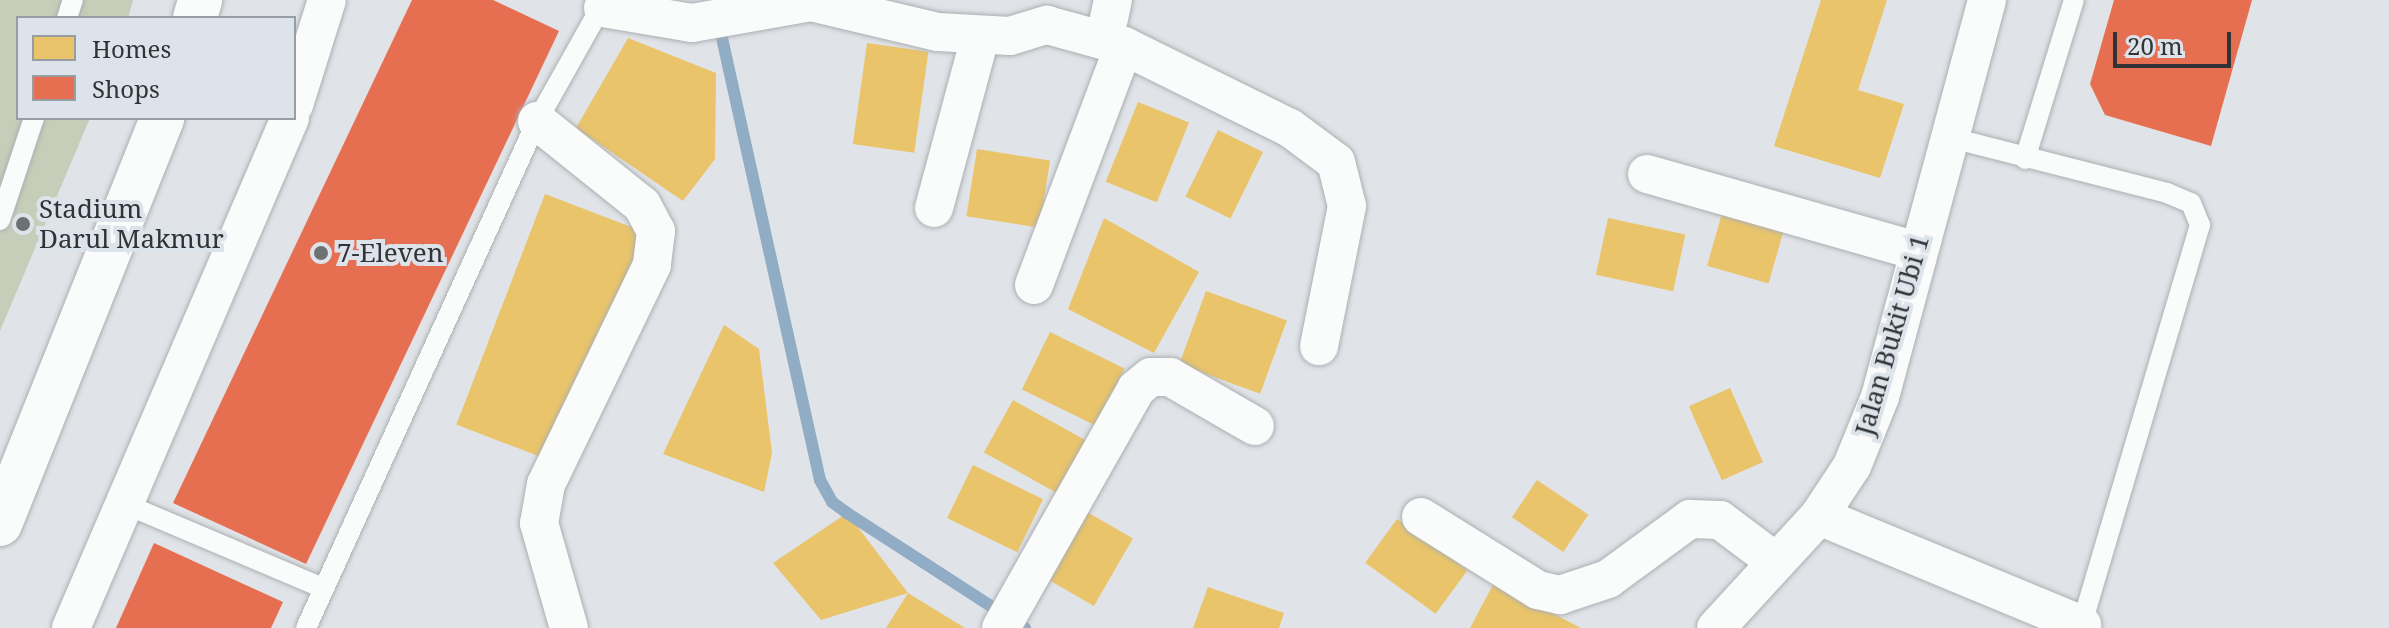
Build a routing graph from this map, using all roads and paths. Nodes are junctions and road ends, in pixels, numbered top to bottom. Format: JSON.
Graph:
{"nodes":[{"id":1,"x":327,"y":0,"type":"edge"},
{"id":2,"x":1113,"y":0,"type":"edge"},
{"id":3,"x":1987,"y":0,"type":"edge"},
{"id":4,"x":2074,"y":0,"type":"edge"},
{"id":5,"x":811,"y":1,"type":"edge"},
{"id":6,"x":596,"y":3,"type":"edge"},
{"id":7,"x":980,"y":37,"type":"junction"},
{"id":8,"x":1114,"y":42,"type":"junction"},
{"id":9,"x":296,"y":81,"type":"edge"},
{"id":10,"x":33,"y":120,"type":"edge"},
{"id":11,"x":161,"y":120,"type":"edge"},
{"id":12,"x":281,"y":120,"type":"edge"},
{"id":13,"x":537,"y":121,"type":"junction"},
{"id":14,"x":1948,"y":137,"type":"junction"},
{"id":15,"x":2025,"y":159,"type":"junction"},
{"id":16,"x":1647,"y":174,"type":"dead end"},
{"id":17,"x":934,"y":208,"type":"dead end"},
{"id":18,"x":0,"y":220,"type":"edge"},
{"id":19,"x":1917,"y":251,"type":"junction"},
{"id":20,"x":1034,"y":285,"type":"dead end"},
{"id":21,"x":1319,"y":346,"type":"dead end"},
{"id":22,"x":1255,"y":426,"type":"dead end"},
{"id":23,"x":12,"y":468,"type":"edge"},
{"id":24,"x":125,"y":504,"type":"junction"},
{"id":25,"x":1819,"y":516,"type":"junction"},
{"id":26,"x":1421,"y":517,"type":"dead end"},
{"id":27,"x":0,"y":524,"type":"edge"},
{"id":28,"x":1776,"y":562,"type":"junction"},
{"id":29,"x":323,"y":588,"type":"junction"},
{"id":30,"x":1007,"y":613,"type":"edge"},
{"id":31,"x":2082,"y":626,"type":"edge"},
{"id":32,"x":71,"y":628,"type":"edge"},
{"id":33,"x":306,"y":628,"type":"edge"},
{"id":34,"x":569,"y":628,"type":"edge"},
{"id":35,"x":1716,"y":628,"type":"edge"}],
"edges":[{"from":1,"to":9,"type":"street"},
{"from":2,"to":8,"type":"street"},
{"from":3,"to":14,"type":"street","name":"Jalan Bukit Ubi 1"},
{"from":4,"to":15,"type":"lane"},
{"from":5,"to":6,"type":"street"},
{"from":5,"to":7,"type":"street"},
{"from":6,"to":13,"type":"lane"},
{"from":7,"to":8,"type":"street"},
{"from":7,"to":17,"type":"street"},
{"from":8,"to":20,"type":"street"},
{"from":8,"to":21,"type":"street"},
{"from":10,"to":18,"type":"lane"},
{"from":11,"to":23,"type":"street"},
{"from":12,"to":24,"type":"street"},
{"from":13,"to":29,"type":"lane"},
{"from":13,"to":34,"type":"street"},
{"from":14,"to":15,"type":"lane"},
{"from":14,"to":19,"type":"street","name":"Jalan Bukit Ubi 1"},
{"from":15,"to":31,"type":"lane"},
{"from":16,"to":19,"type":"street"},
{"from":19,"to":25,"type":"street","name":"Jalan Bukit Ubi 1"},
{"from":22,"to":30,"type":"street"},
{"from":23,"to":27,"type":"street"},
{"from":24,"to":29,"type":"lane"},
{"from":24,"to":32,"type":"street"},
{"from":25,"to":28,"type":"street","name":"Jalan Bukit Ubi 1"},
{"from":25,"to":31,"type":"street"},
{"from":26,"to":28,"type":"street"},
{"from":28,"to":35,"type":"street","name":"Jalan Bukit Ubi 1"},
{"from":29,"to":33,"type":"lane"}]}
